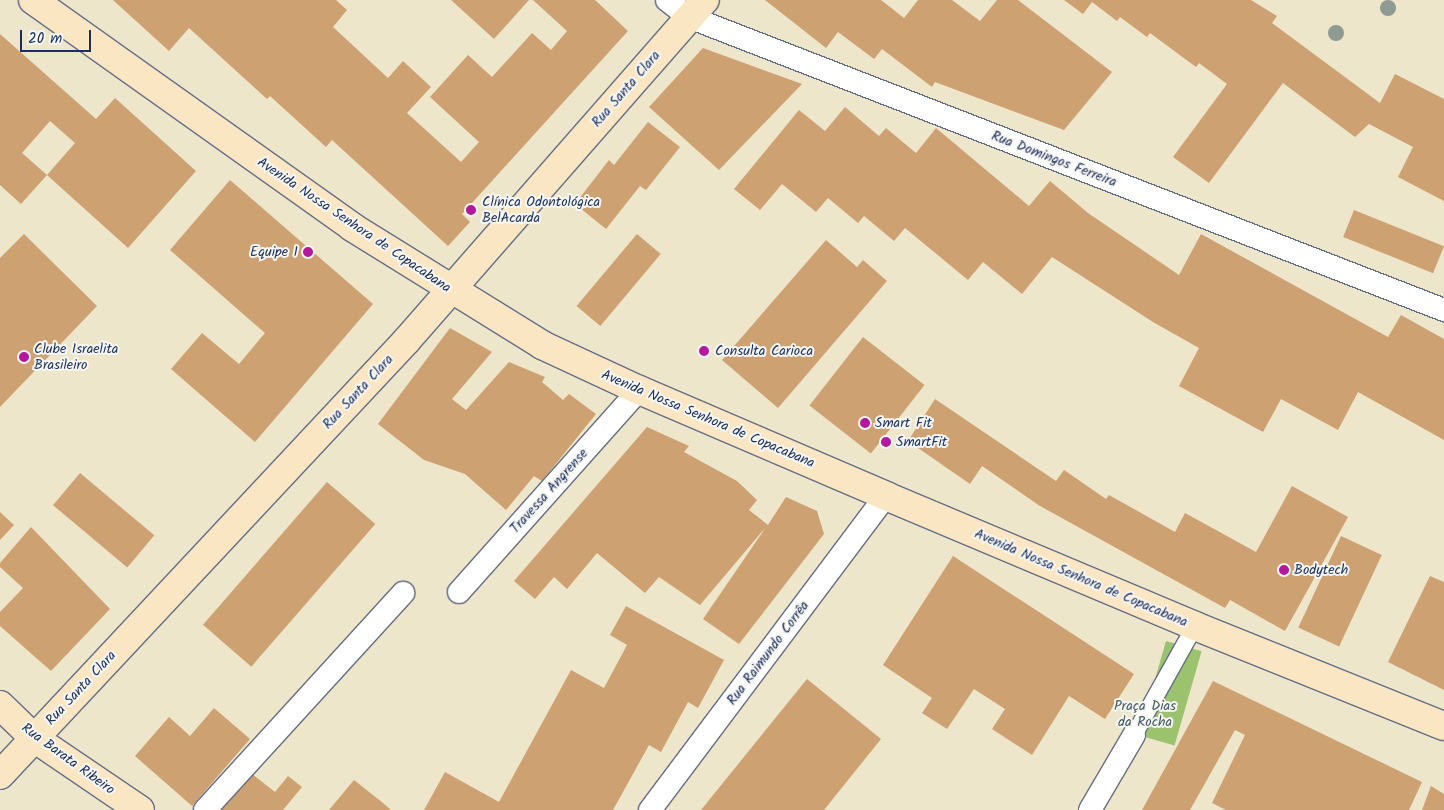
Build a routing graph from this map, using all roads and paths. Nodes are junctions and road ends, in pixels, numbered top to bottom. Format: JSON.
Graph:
{"nodes":[{"id":1,"x":33,"y":0,"type":"edge"},
{"id":2,"x":667,"y":0,"type":"edge"},
{"id":3,"x":697,"y":9,"type":"edge"},
{"id":4,"x":450,"y":290,"type":"junction"},
{"id":5,"x":1444,"y":310,"type":"edge"},
{"id":6,"x":639,"y":390,"type":"junction"},
{"id":7,"x":886,"y":496,"type":"junction"},
{"id":8,"x":459,"y":592,"type":"dead end"},
{"id":9,"x":403,"y":593,"type":"dead end"},
{"id":10,"x":1195,"y":626,"type":"junction"},
{"id":11,"x":0,"y":705,"type":"edge"},
{"id":12,"x":1444,"y":726,"type":"edge"},
{"id":13,"x":1134,"y":735,"type":"joint"},
{"id":14,"x":34,"y":738,"type":"junction"},
{"id":15,"x":0,"y":775,"type":"edge"},
{"id":16,"x":140,"y":810,"type":"edge"},
{"id":17,"x":205,"y":810,"type":"edge"},
{"id":18,"x":650,"y":810,"type":"edge"},
{"id":19,"x":1090,"y":810,"type":"edge"}],
"edges":[{"from":1,"to":4,"type":"main road","name":"Avenida Nossa Senhora de Copacabana"},
{"from":2,"to":3,"type":"street","name":"Rua Domingos Ferreira"},
{"from":3,"to":4,"type":"main road","name":"Rua Santa Clara"},
{"from":3,"to":5,"type":"street","name":"Rua Domingos Ferreira"},
{"from":4,"to":6,"type":"main road","name":"Avenida Nossa Senhora de Copacabana"},
{"from":4,"to":14,"type":"main road","name":"Rua Santa Clara"},
{"from":6,"to":7,"type":"main road","name":"Avenida Nossa Senhora de Copacabana"},
{"from":6,"to":8,"type":"street","name":"Travessa Angrense"},
{"from":7,"to":10,"type":"main road","name":"Avenida Nossa Senhora de Copacabana"},
{"from":7,"to":18,"type":"street","name":"Rua Raimundo Corrêa"},
{"from":9,"to":17,"type":"street"},
{"from":10,"to":12,"type":"main road","name":"Avenida Nossa Senhora de Copacabana"},
{"from":10,"to":13,"type":"street"},
{"from":11,"to":14,"type":"main road","name":"Rua Barata Ribeiro"},
{"from":13,"to":19,"type":"street"},
{"from":14,"to":15,"type":"main road","name":"Rua Santa Clara"},
{"from":14,"to":16,"type":"main road","name":"Rua Barata Ribeiro"}]}
